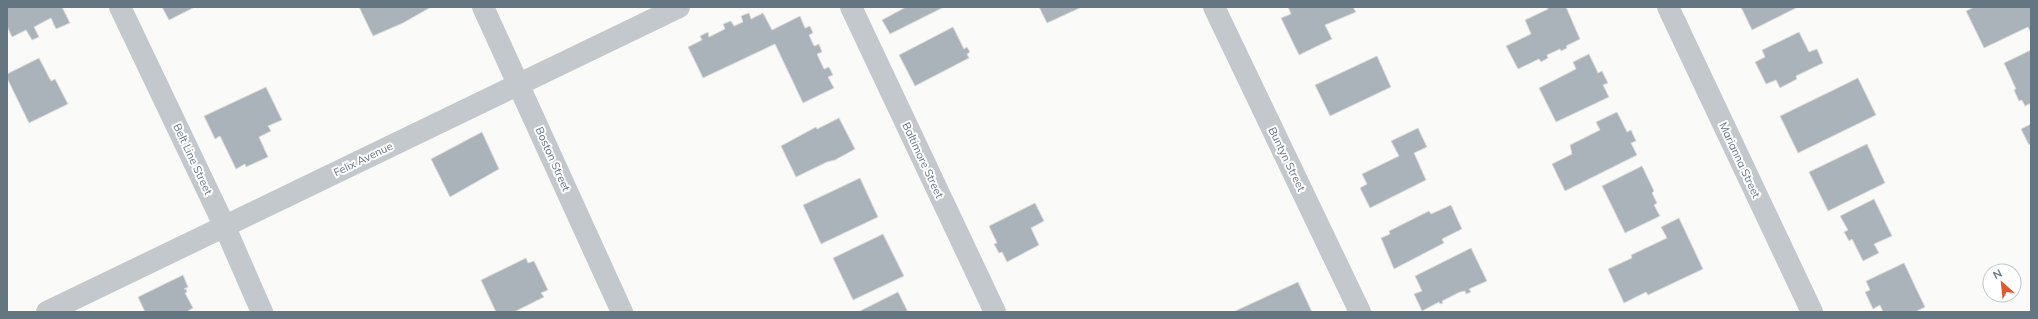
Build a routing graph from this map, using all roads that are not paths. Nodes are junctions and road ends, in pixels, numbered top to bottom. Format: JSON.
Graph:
{"nodes":[{"id":1,"x":120,"y":7,"type":"edge"},
{"id":2,"x":483,"y":7,"type":"edge"},
{"id":3,"x":679,"y":7,"type":"edge"},
{"id":4,"x":851,"y":7,"type":"edge"},
{"id":5,"x":1214,"y":7,"type":"edge"},
{"id":6,"x":1668,"y":7,"type":"edge"},
{"id":7,"x":519,"y":84,"type":"junction"},
{"id":8,"x":224,"y":225,"type":"junction"},
{"id":9,"x":47,"y":312,"type":"edge"},
{"id":10,"x":262,"y":312,"type":"edge"},
{"id":11,"x":622,"y":312,"type":"edge"},
{"id":12,"x":995,"y":312,"type":"edge"},
{"id":13,"x":1360,"y":312,"type":"edge"},
{"id":14,"x":1812,"y":312,"type":"edge"}],
"edges":[{"from":1,"to":8,"type":"street","name":"Belt Line Street"},
{"from":2,"to":7,"type":"street","name":"Boston Street"},
{"from":3,"to":7,"type":"street","name":"Felix Avenue"},
{"from":4,"to":12,"type":"street","name":"Baltimore Street"},
{"from":5,"to":13,"type":"street","name":"Buntyn Street"},
{"from":6,"to":14,"type":"street","name":"Marianna Street"},
{"from":7,"to":8,"type":"street","name":"Felix Avenue"},
{"from":7,"to":11,"type":"street","name":"Boston Street"},
{"from":8,"to":9,"type":"street","name":"Felix Avenue"},
{"from":8,"to":10,"type":"street","name":"Belt Line Street"}]}
